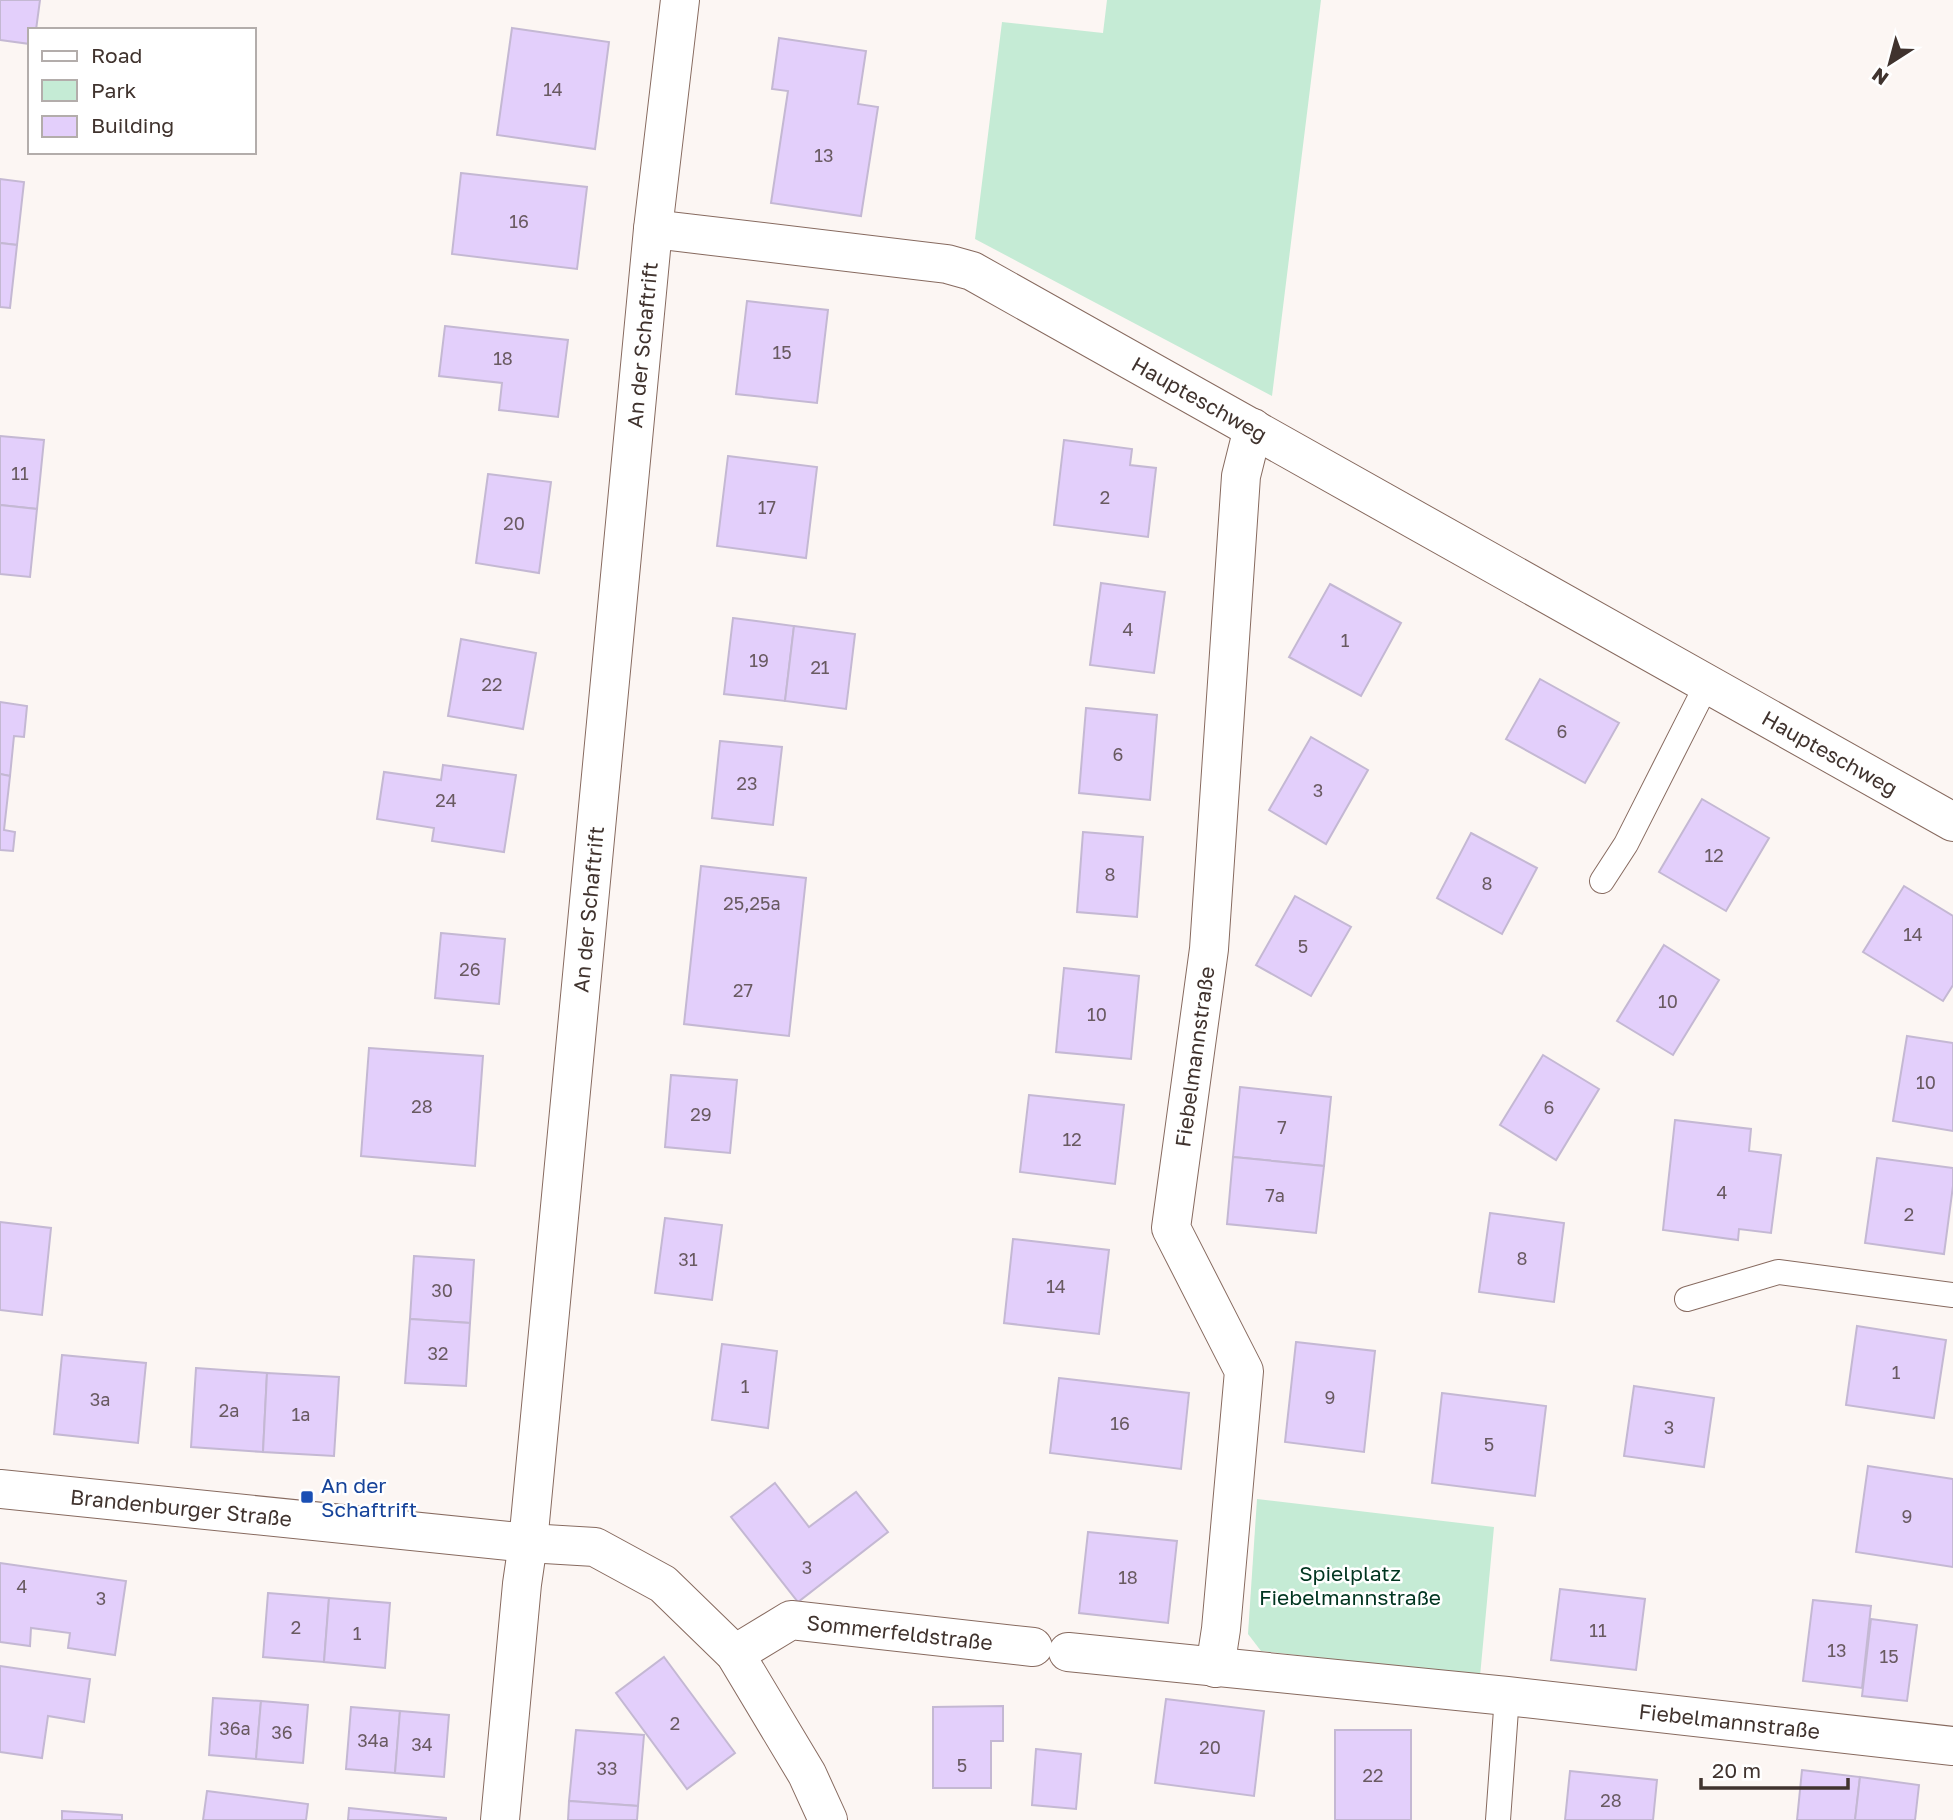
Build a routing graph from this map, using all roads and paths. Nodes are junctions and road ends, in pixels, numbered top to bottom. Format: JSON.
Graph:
{"nodes":[{"id":1,"x":680,"y":0,"type":"edge"},
{"id":2,"x":653,"y":229,"type":"junction"},
{"id":3,"x":1253,"y":428,"type":"junction"},
{"id":4,"x":1707,"y":684,"type":"junction"},
{"id":5,"x":1953,"y":822,"type":"edge"},
{"id":6,"x":1602,"y":881,"type":"dead end"},
{"id":7,"x":1953,"y":1295,"type":"edge"},
{"id":8,"x":1687,"y":1299,"type":"dead end"},
{"id":9,"x":0,"y":1489,"type":"edge"},
{"id":10,"x":528,"y":1542,"type":"junction"},
{"id":11,"x":1051,"y":1649,"type":"joint"},
{"id":12,"x":735,"y":1654,"type":"junction"},
{"id":13,"x":1215,"y":1668,"type":"junction"},
{"id":14,"x":1507,"y":1696,"type":"junction"},
{"id":15,"x":1953,"y":1746,"type":"edge"},
{"id":16,"x":500,"y":1820,"type":"edge"},
{"id":17,"x":828,"y":1820,"type":"edge"},
{"id":18,"x":1498,"y":1820,"type":"edge"}],
"edges":[{"from":1,"to":2,"type":"street","name":"An der Schaftrift"},
{"from":2,"to":3,"type":"street","name":"Haupteschweg"},
{"from":2,"to":10,"type":"street","name":"An der Schaftrift"},
{"from":3,"to":4,"type":"street","name":"Haupteschweg"},
{"from":3,"to":13,"type":"street","name":"Fiebelmannstraße"},
{"from":4,"to":5,"type":"street","name":"Haupteschweg"},
{"from":4,"to":6,"type":"lane"},
{"from":7,"to":8,"type":"lane"},
{"from":9,"to":10,"type":"street","name":"Brandenburger Straße"},
{"from":10,"to":12,"type":"street"},
{"from":10,"to":16,"type":"street","name":"An der Schaftrift"},
{"from":11,"to":12,"type":"street","name":"Sommerfeldstraße"},
{"from":11,"to":13,"type":"street","name":"Fiebelmannstraße"},
{"from":12,"to":17,"type":"street"},
{"from":13,"to":14,"type":"street","name":"Fiebelmannstraße"},
{"from":14,"to":15,"type":"street","name":"Fiebelmannstraße"},
{"from":14,"to":18,"type":"lane"}]}
